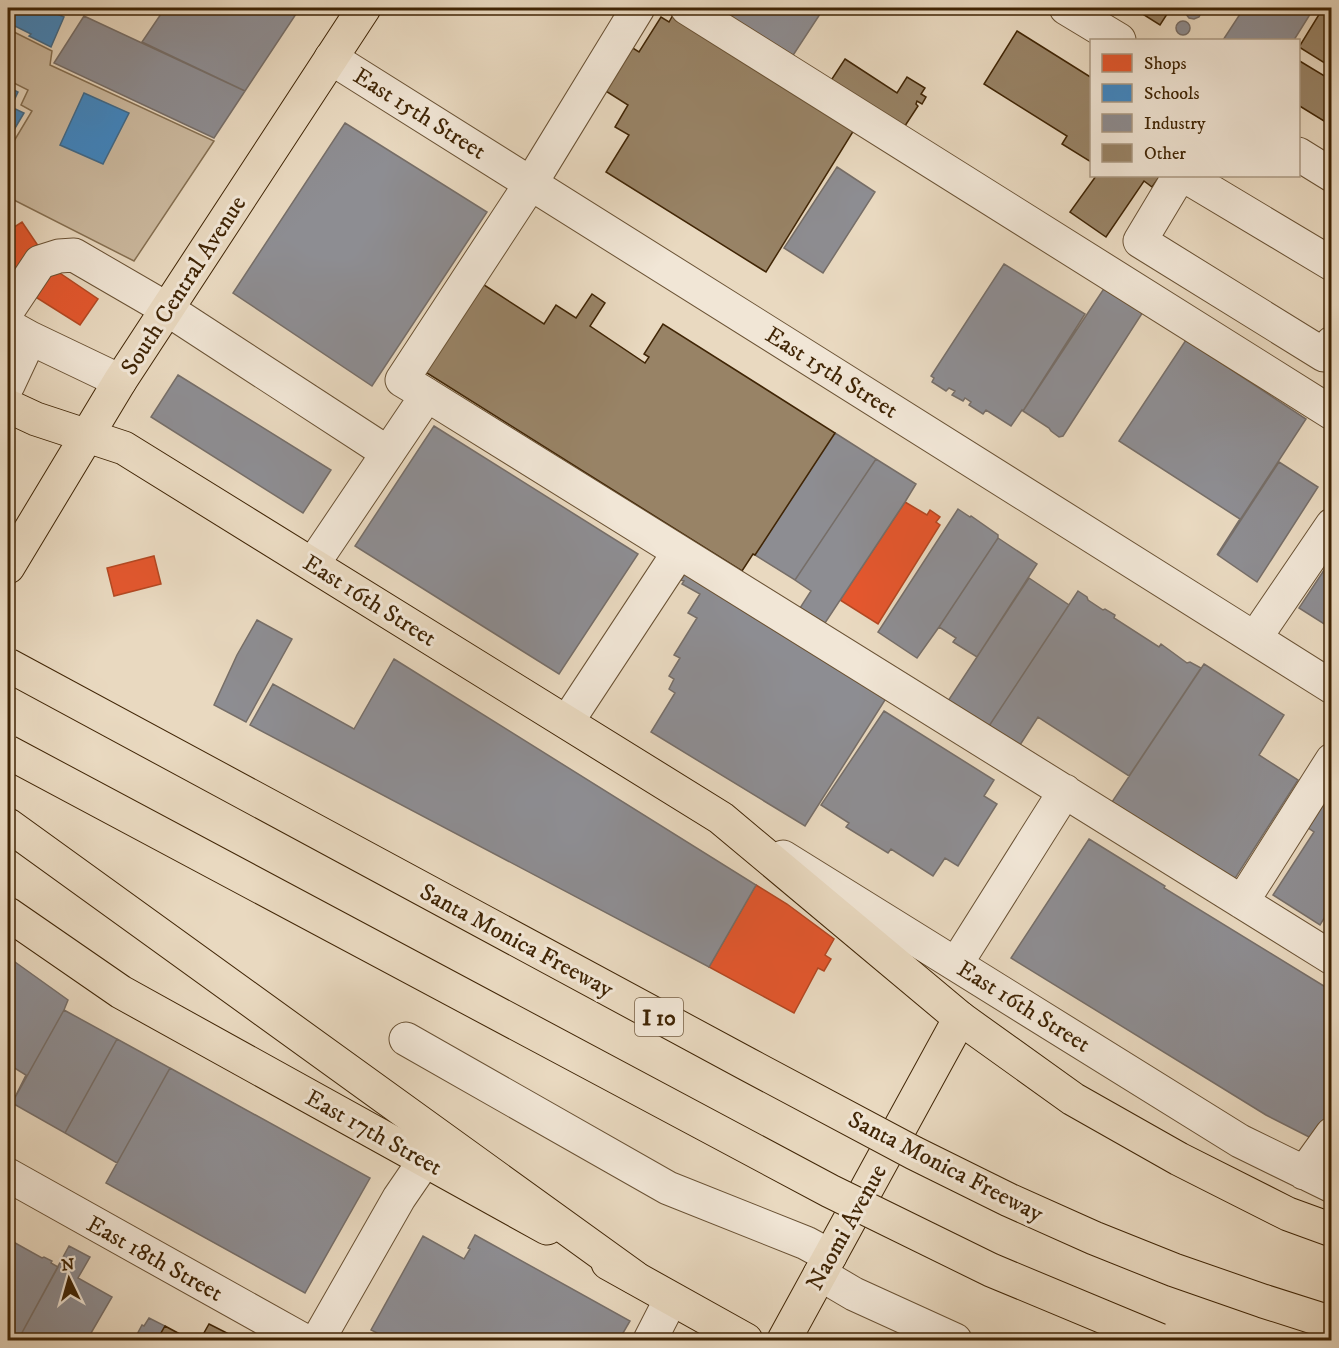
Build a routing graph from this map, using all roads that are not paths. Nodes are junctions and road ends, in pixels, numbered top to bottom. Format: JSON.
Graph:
{"nodes":[{"id":1,"x":364,"y":8,"type":"edge"},
{"id":2,"x":638,"y":8,"type":"edge"},
{"id":3,"x":687,"y":8,"type":"edge"},
{"id":4,"x":1066,"y":8,"type":"edge"},
{"id":5,"x":1117,"y":39,"type":"edge"},
{"id":6,"x":331,"y":58,"type":"junction"},
{"id":7,"x":1300,"y":155,"type":"edge"},
{"id":8,"x":1332,"y":175,"type":"edge"},
{"id":9,"x":1178,"y":177,"type":"edge"},
{"id":10,"x":1187,"y":177,"type":"edge"},
{"id":11,"x":531,"y":183,"type":"junction"},
{"id":12,"x":1332,"y":264,"type":"edge"},
{"id":13,"x":167,"y":309,"type":"junction"},
{"id":14,"x":8,"y":310,"type":"edge"},
{"id":15,"x":19,"y":332,"type":"edge"},
{"id":16,"x":1332,"y":343,"type":"edge"},
{"id":17,"x":120,"y":381,"type":"junction"},
{"id":18,"x":8,"y":385,"type":"edge"},
{"id":19,"x":427,"y":394,"type":"junction"},
{"id":20,"x":8,"y":406,"type":"edge"},
{"id":21,"x":1332,"y":412,"type":"edge"},
{"id":22,"x":86,"y":436,"type":"junction"},
{"id":23,"x":387,"y":453,"type":"junction"},
{"id":24,"x":1332,"y":525,"type":"edge"},
{"id":25,"x":679,"y":552,"type":"junction"},
{"id":26,"x":313,"y":564,"type":"junction"},
{"id":27,"x":8,"y":567,"type":"edge"},
{"id":28,"x":1255,"y":638,"type":"junction"},
{"id":29,"x":8,"y":665,"type":"edge"},
{"id":30,"x":1329,"y":680,"type":"edge"},
{"id":31,"x":567,"y":722,"type":"junction"},
{"id":32,"x":8,"y":752,"type":"edge"},
{"id":33,"x":1332,"y":760,"type":"edge"},
{"id":34,"x":1065,"y":791,"type":"junction"},
{"id":35,"x":721,"y":818,"type":"junction"},
{"id":36,"x":8,"y":825,"type":"edge"},
{"id":37,"x":1242,"y":902,"type":"junction"},
{"id":38,"x":8,"y":914,"type":"edge"},
{"id":39,"x":1332,"y":958,"type":"edge"},
{"id":40,"x":956,"y":964,"type":"junction"},
{"id":41,"x":960,"y":1018,"type":"junction"},
{"id":42,"x":406,"y":1039,"type":"dead end"},
{"id":43,"x":1332,"y":1134,"type":"edge"},
{"id":44,"x":426,"y":1160,"type":"junction"},
{"id":45,"x":8,"y":1175,"type":"edge"},
{"id":46,"x":1318,"y":1180,"type":"edge"},
{"id":47,"x":1332,"y":1230,"type":"edge"},
{"id":48,"x":825,"y":1265,"type":"junction"},
{"id":49,"x":634,"y":1277,"type":"junction"},
{"id":50,"x":671,"y":1299,"type":"junction"},
{"id":51,"x":1332,"y":1323,"type":"edge"},
{"id":52,"x":303,"y":1341,"type":"edge"},
{"id":53,"x":318,"y":1341,"type":"edge"},
{"id":54,"x":650,"y":1341,"type":"edge"},
{"id":55,"x":746,"y":1341,"type":"edge"},
{"id":56,"x":784,"y":1341,"type":"edge"},
{"id":57,"x":955,"y":1341,"type":"edge"},
{"id":58,"x":1159,"y":1341,"type":"edge"}],
"edges":[{"from":1,"to":6,"type":"main road","name":"South Central Avenue"},
{"from":2,"to":11,"type":"street"},
{"from":3,"to":21,"type":"street"},
{"from":4,"to":5,"type":"street"},
{"from":6,"to":11,"type":"street","name":"East 15th Street"},
{"from":6,"to":13,"type":"main road","name":"South Central Avenue"},
{"from":7,"to":8,"type":"street"},
{"from":9,"to":16,"type":"street"},
{"from":10,"to":12,"type":"street"},
{"from":11,"to":19,"type":"street"},
{"from":11,"to":28,"type":"street","name":"East 15th Street"},
{"from":13,"to":14,"type":"street"},
{"from":13,"to":17,"type":"main road","name":"South Central Avenue"},
{"from":13,"to":23,"type":"street"},
{"from":15,"to":17,"type":"street"},
{"from":15,"to":18,"type":"street"},
{"from":17,"to":22,"type":"main road","name":"South Central Avenue"},
{"from":19,"to":23,"type":"street"},
{"from":19,"to":25,"type":"street"},
{"from":20,"to":22,"type":"main road","name":"East 16th Street"},
{"from":22,"to":26,"type":"main road","name":"East 16th Street"},
{"from":22,"to":27,"type":"main road","name":"South Central Avenue"},
{"from":23,"to":26,"type":"street"},
{"from":24,"to":28,"type":"street"},
{"from":25,"to":31,"type":"street"},
{"from":25,"to":34,"type":"street"},
{"from":26,"to":31,"type":"main road","name":"East 16th Street"},
{"from":28,"to":30,"type":"street","name":"East 15th Street"},
{"from":29,"to":51,"type":"main road","name":"Santa Monica Freeway","number":"I 10","bridge":true},
{"from":31,"to":35,"type":"main road","name":"East 16th Street"},
{"from":32,"to":58,"type":"main road","bridge":true},
{"from":33,"to":37,"type":"street"},
{"from":34,"to":37,"type":"street"},
{"from":34,"to":40,"type":"street"},
{"from":35,"to":40,"type":"street","name":"East 16th Street"},
{"from":35,"to":41,"type":"main road","name":"East 16th Street"},
{"from":36,"to":49,"type":"main road"},
{"from":37,"to":39,"type":"street"},
{"from":38,"to":44,"type":"main road","name":"East 17th Street"},
{"from":40,"to":46,"type":"street","name":"East 16th Street"},
{"from":41,"to":47,"type":"main road","name":"East 16th Street"},
{"from":41,"to":48,"type":"main road","name":"Naomi Avenue"},
{"from":42,"to":48,"type":"street"},
{"from":43,"to":46,"type":"street"},
{"from":44,"to":49,"type":"main road","name":"East 17th Street"},
{"from":44,"to":53,"type":"street"},
{"from":45,"to":52,"type":"street","name":"East 18th Street"},
{"from":48,"to":56,"type":"main road","name":"Naomi Avenue"},
{"from":48,"to":57,"type":"street"},
{"from":49,"to":50,"type":"main road","name":"East 17th Street"},
{"from":50,"to":54,"type":"street"},
{"from":50,"to":55,"type":"main road","name":"East 17th Street"}]}
